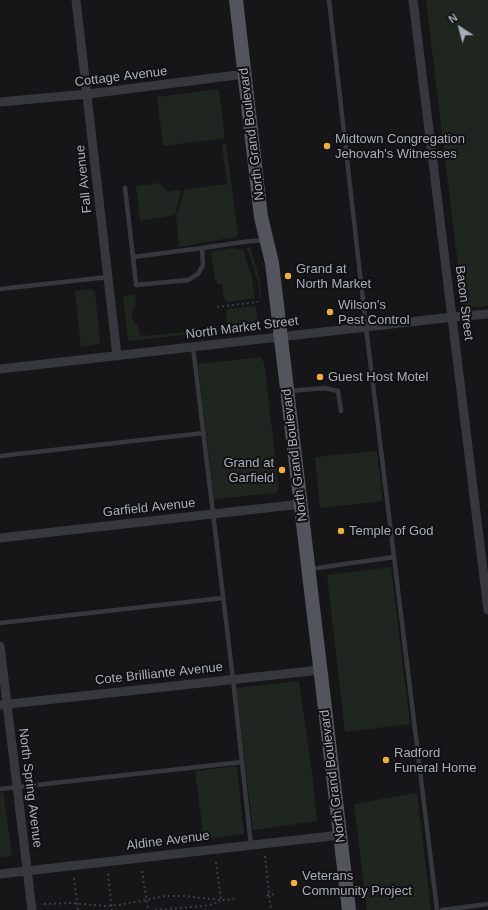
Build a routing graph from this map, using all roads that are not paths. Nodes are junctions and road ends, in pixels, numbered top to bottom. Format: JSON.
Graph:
{"nodes":[{"id":1,"x":76,"y":0,"type":"edge"},
{"id":2,"x":236,"y":0,"type":"edge"},
{"id":3,"x":329,"y":0,"type":"edge"},
{"id":4,"x":413,"y":0,"type":"edge"},
{"id":5,"x":245,"y":74,"type":"junction"},
{"id":6,"x":88,"y":94,"type":"junction"},
{"id":7,"x":0,"y":102,"type":"edge"},
{"id":8,"x":125,"y":188,"type":"dead end"},
{"id":9,"x":266,"y":240,"type":"junction"},
{"id":10,"x":202,"y":248,"type":"junction"},
{"id":11,"x":133,"y":257,"type":"junction"},
{"id":12,"x":108,"y":277,"type":"junction"},
{"id":13,"x":0,"y":289,"type":"edge"},
{"id":14,"x":488,"y":314,"type":"edge"},
{"id":15,"x":453,"y":316,"type":"junction"},
{"id":16,"x":366,"y":326,"type":"junction"},
{"id":17,"x":281,"y":337,"type":"junction"},
{"id":18,"x":194,"y":347,"type":"junction"},
{"id":19,"x":117,"y":356,"type":"junction"},
{"id":20,"x":0,"y":369,"type":"edge"},
{"id":21,"x":287,"y":391,"type":"junction"},
{"id":22,"x":341,"y":411,"type":"dead end"},
{"id":23,"x":204,"y":433,"type":"junction"},
{"id":24,"x":0,"y":456,"type":"edge"},
{"id":25,"x":301,"y":504,"type":"junction"},
{"id":26,"x":213,"y":514,"type":"junction"},
{"id":27,"x":0,"y":538,"type":"edge"},
{"id":28,"x":394,"y":557,"type":"junction"},
{"id":29,"x":308,"y":569,"type":"junction"},
{"id":30,"x":224,"y":598,"type":"junction"},
{"id":31,"x":488,"y":610,"type":"edge"},
{"id":32,"x":0,"y":623,"type":"edge"},
{"id":33,"x":0,"y":646,"type":"edge"},
{"id":34,"x":320,"y":670,"type":"junction"},
{"id":35,"x":233,"y":679,"type":"junction"},
{"id":36,"x":3,"y":705,"type":"edge"},
{"id":37,"x":242,"y":762,"type":"junction"},
{"id":38,"x":17,"y":787,"type":"junction"},
{"id":39,"x":0,"y":789,"type":"edge"},
{"id":40,"x":340,"y":835,"type":"junction"},
{"id":41,"x":251,"y":845,"type":"junction"},
{"id":42,"x":27,"y":870,"type":"junction"},
{"id":43,"x":0,"y":874,"type":"edge"},
{"id":44,"x":488,"y":904,"type":"edge"},
{"id":45,"x":32,"y":910,"type":"edge"},
{"id":46,"x":349,"y":910,"type":"edge"},
{"id":47,"x":437,"y":910,"type":"edge"},
{"id":48,"x":442,"y":910,"type":"edge"}],
"edges":[{"from":1,"to":6,"type":"street","name":"Fall Avenue"},
{"from":2,"to":5,"type":"main road","name":"North Grand Boulevard"},
{"from":3,"to":16,"type":"lane"},
{"from":4,"to":15,"type":"street","name":"Bacon Street"},
{"from":5,"to":6,"type":"street","name":"Cottage Avenue"},
{"from":5,"to":9,"type":"main road","name":"North Grand Boulevard"},
{"from":6,"to":7,"type":"street","name":"Cottage Avenue"},
{"from":6,"to":12,"type":"street","name":"Fall Avenue"},
{"from":8,"to":11,"type":"lane"},
{"from":9,"to":10,"type":"lane"},
{"from":9,"to":17,"type":"main road","name":"North Grand Boulevard"},
{"from":10,"to":11,"type":"lane"},
{"from":10,"to":11,"type":"lane"},
{"from":12,"to":13,"type":"lane"},
{"from":12,"to":19,"type":"street","name":"Fall Avenue"},
{"from":14,"to":15,"type":"street","name":"North Market Street"},
{"from":15,"to":16,"type":"street","name":"North Market Street"},
{"from":15,"to":31,"type":"street","name":"Bacon Street"},
{"from":16,"to":17,"type":"street","name":"North Market Street"},
{"from":16,"to":28,"type":"lane"},
{"from":17,"to":18,"type":"street","name":"North Market Street"},
{"from":17,"to":21,"type":"main road","name":"North Grand Boulevard"},
{"from":18,"to":19,"type":"street","name":"North Market Street"},
{"from":18,"to":23,"type":"lane"},
{"from":19,"to":20,"type":"street","name":"North Market Street"},
{"from":21,"to":22,"type":"lane"},
{"from":21,"to":25,"type":"main road","name":"North Grand Boulevard"},
{"from":23,"to":24,"type":"lane"},
{"from":23,"to":26,"type":"lane"},
{"from":25,"to":26,"type":"street","name":"Garfield Avenue"},
{"from":25,"to":29,"type":"main road","name":"North Grand Boulevard"},
{"from":26,"to":27,"type":"street","name":"Garfield Avenue"},
{"from":26,"to":30,"type":"lane"},
{"from":28,"to":29,"type":"lane"},
{"from":28,"to":47,"type":"lane"},
{"from":29,"to":34,"type":"main road","name":"North Grand Boulevard"},
{"from":30,"to":32,"type":"lane"},
{"from":30,"to":35,"type":"lane"},
{"from":33,"to":36,"type":"street","name":"North Spring Avenue"},
{"from":34,"to":35,"type":"street","name":"Cote Brilliante Avenue"},
{"from":34,"to":40,"type":"main road","name":"North Grand Boulevard"},
{"from":35,"to":36,"type":"street","name":"Cote Brilliante Avenue"},
{"from":35,"to":37,"type":"lane"},
{"from":36,"to":38,"type":"street","name":"North Spring Avenue"},
{"from":37,"to":38,"type":"lane"},
{"from":37,"to":41,"type":"lane"},
{"from":38,"to":39,"type":"lane"},
{"from":38,"to":42,"type":"street","name":"North Spring Avenue"},
{"from":40,"to":41,"type":"street","name":"Aldine Avenue"},
{"from":40,"to":46,"type":"main road","name":"North Grand Boulevard"},
{"from":41,"to":42,"type":"street","name":"Aldine Avenue"},
{"from":42,"to":43,"type":"street","name":"Aldine Avenue"},
{"from":42,"to":45,"type":"street","name":"North Spring Avenue"},
{"from":44,"to":48,"type":"lane"}]}
